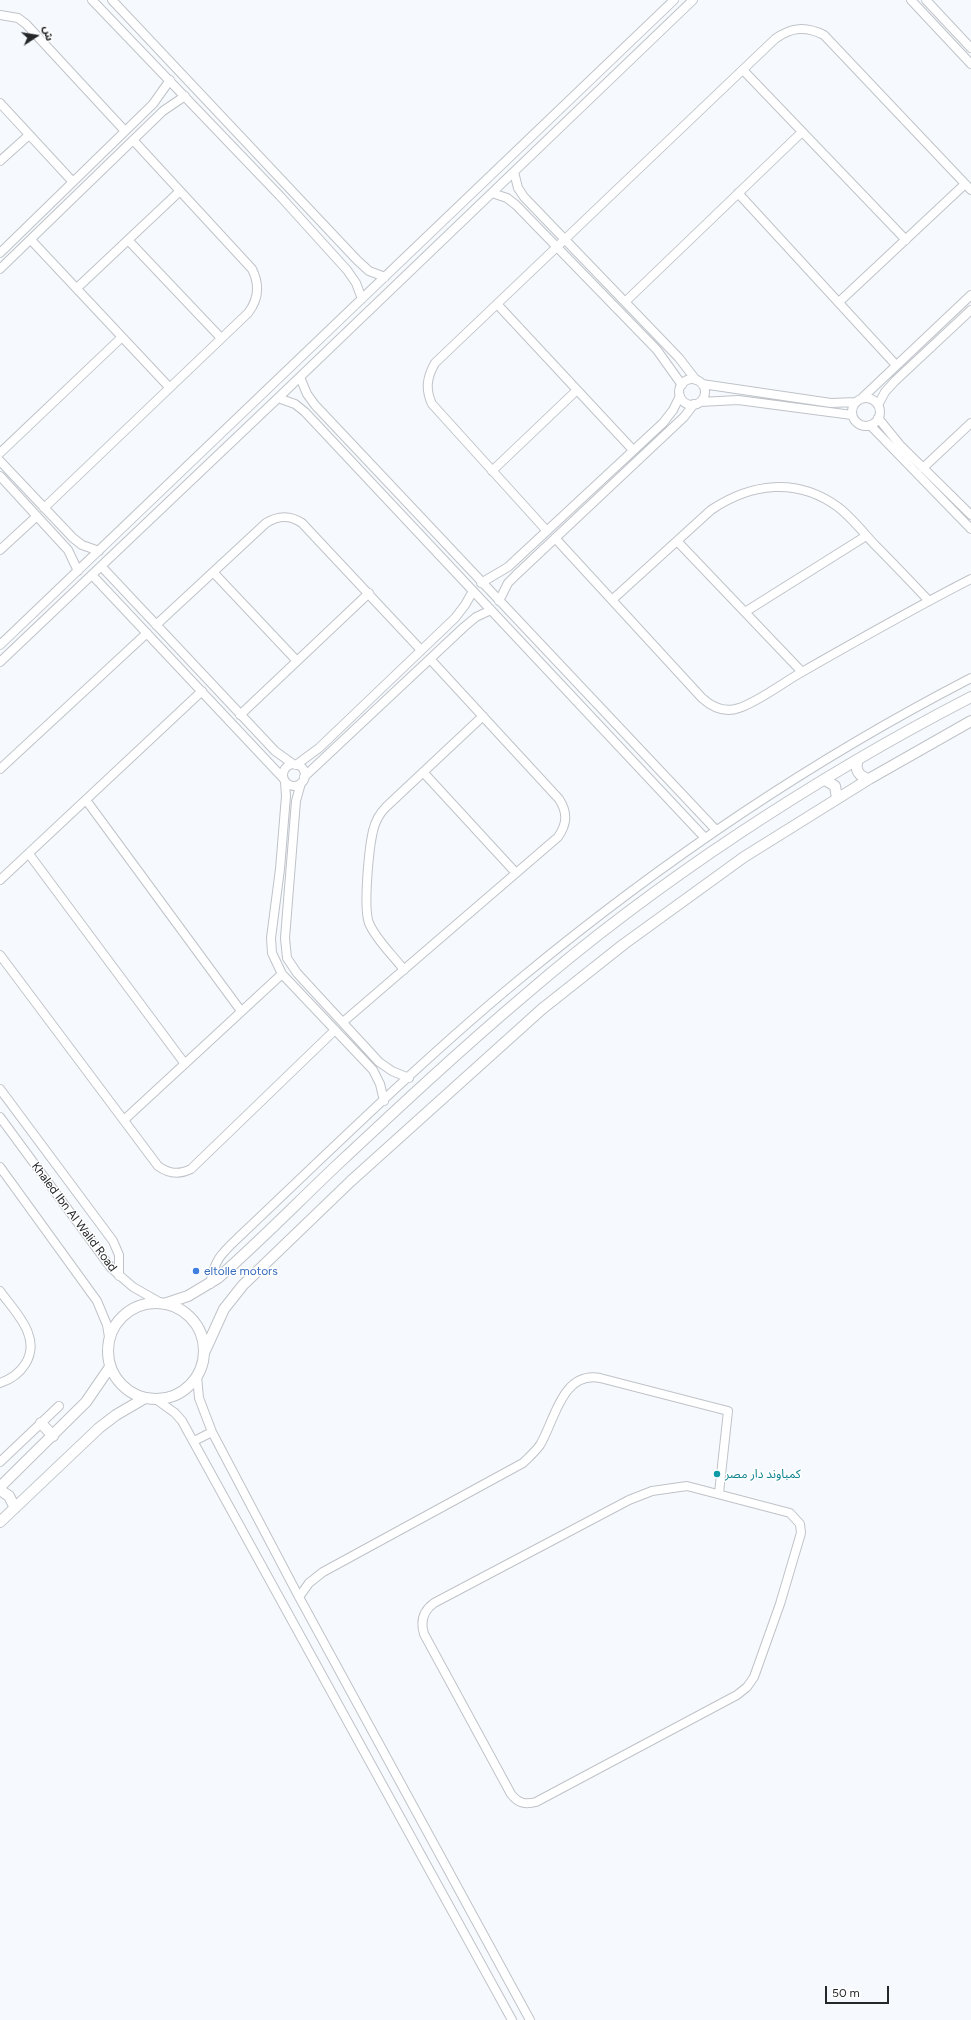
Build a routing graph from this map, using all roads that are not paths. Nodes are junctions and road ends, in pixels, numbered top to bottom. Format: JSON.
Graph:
{"nodes":[{"id":1,"x":92,"y":0,"type":"edge"},
{"id":2,"x":112,"y":0,"type":"edge"},
{"id":3,"x":674,"y":0,"type":"edge"},
{"id":4,"x":693,"y":0,"type":"edge"},
{"id":5,"x":911,"y":0,"type":"edge"},
{"id":6,"x":926,"y":0,"type":"edge"},
{"id":7,"x":0,"y":15,"type":"edge"},
{"id":8,"x":631,"y":41,"type":"junction"},
{"id":9,"x":971,"y":48,"type":"edge"},
{"id":10,"x":640,"y":51,"type":"junction"},
{"id":11,"x":971,"y":64,"type":"edge"},
{"id":12,"x":743,"y":70,"type":"junction"},
{"id":13,"x":170,"y":80,"type":"junction"},
{"id":14,"x":185,"y":96,"type":"junction"},
{"id":15,"x":0,"y":103,"type":"edge"},
{"id":16,"x":125,"y":131,"type":"junction"},
{"id":17,"x":802,"y":132,"type":"junction"},
{"id":18,"x":29,"y":135,"type":"junction"},
{"id":19,"x":133,"y":140,"type":"junction"},
{"id":20,"x":0,"y":161,"type":"edge"},
{"id":21,"x":514,"y":172,"type":"junction"},
{"id":22,"x":73,"y":182,"type":"junction"},
{"id":23,"x":288,"y":187,"type":"junction"},
{"id":24,"x":968,"y":187,"type":"edge"},
{"id":25,"x":180,"y":191,"type":"junction"},
{"id":26,"x":492,"y":193,"type":"junction"},
{"id":27,"x":738,"y":193,"type":"junction"},
{"id":28,"x":280,"y":196,"type":"junction"},
{"id":29,"x":31,"y":240,"type":"junction"},
{"id":30,"x":128,"y":240,"type":"junction"},
{"id":31,"x":566,"y":240,"type":"junction"},
{"id":32,"x":906,"y":240,"type":"junction"},
{"id":33,"x":558,"y":247,"type":"junction"},
{"id":34,"x":0,"y":253,"type":"edge"},
{"id":35,"x":0,"y":269,"type":"edge"},
{"id":36,"x":385,"y":277,"type":"junction"},
{"id":37,"x":77,"y":288,"type":"junction"},
{"id":38,"x":971,"y":295,"type":"edge"},
{"id":39,"x":362,"y":299,"type":"junction"},
{"id":40,"x":625,"y":302,"type":"junction"},
{"id":41,"x":839,"y":302,"type":"junction"},
{"id":42,"x":498,"y":304,"type":"junction"},
{"id":43,"x":353,"y":308,"type":"junction"},
{"id":44,"x":971,"y":310,"type":"edge"},
{"id":45,"x":362,"y":318,"type":"junction"},
{"id":46,"x":122,"y":338,"type":"junction"},
{"id":47,"x":221,"y":338,"type":"junction"},
{"id":48,"x":896,"y":365,"type":"junction"},
{"id":49,"x":300,"y":377,"type":"junction"},
{"id":50,"x":699,"y":382,"type":"junction"},
{"id":51,"x":682,"y":384,"type":"junction"},
{"id":52,"x":169,"y":388,"type":"junction"},
{"id":53,"x":577,"y":390,"type":"junction"},
{"id":54,"x":680,"y":396,"type":"junction"},
{"id":55,"x":278,"y":398,"type":"junction"},
{"id":56,"x":858,"y":400,"type":"junction"},
{"id":57,"x":697,"y":403,"type":"junction"},
{"id":58,"x":878,"y":405,"type":"junction"},
{"id":59,"x":852,"y":415,"type":"junction"},
{"id":60,"x":878,"y":418,"type":"junction"},
{"id":61,"x":971,"y":423,"type":"edge"},
{"id":62,"x":870,"y":425,"type":"junction"},
{"id":63,"x":336,"y":428,"type":"junction"},
{"id":64,"x":327,"y":436,"type":"junction"},
{"id":65,"x":211,"y":443,"type":"junction"},
{"id":66,"x":633,"y":450,"type":"junction"},
{"id":67,"x":0,"y":453,"type":"edge"},
{"id":68,"x":221,"y":453,"type":"junction"},
{"id":69,"x":0,"y":461,"type":"edge"},
{"id":70,"x":923,"y":468,"type":"junction"},
{"id":71,"x":492,"y":471,"type":"junction"},
{"id":72,"x":0,"y":476,"type":"edge"},
{"id":73,"x":44,"y":508,"type":"junction"},
{"id":74,"x":971,"y":515,"type":"edge"},
{"id":75,"x":37,"y":516,"type":"junction"},
{"id":76,"x":971,"y":529,"type":"edge"},
{"id":77,"x":432,"y":530,"type":"junction"},
{"id":78,"x":547,"y":531,"type":"junction"},
{"id":79,"x":866,"y":536,"type":"junction"},
{"id":80,"x":423,"y":538,"type":"junction"},
{"id":81,"x":555,"y":538,"type":"junction"},
{"id":82,"x":677,"y":541,"type":"junction"},
{"id":83,"x":0,"y":550,"type":"edge"},
{"id":84,"x":99,"y":551,"type":"junction"},
{"id":85,"x":100,"y":566,"type":"junction"},
{"id":86,"x":78,"y":571,"type":"junction"},
{"id":87,"x":213,"y":572,"type":"junction"},
{"id":88,"x":92,"y":574,"type":"junction"},
{"id":89,"x":971,"y":579,"type":"edge"},
{"id":90,"x":481,"y":583,"type":"junction"},
{"id":91,"x":473,"y":591,"type":"junction"},
{"id":92,"x":369,"y":593,"type":"junction"},
{"id":93,"x":612,"y":600,"type":"junction"},
{"id":94,"x":498,"y":601,"type":"junction"},
{"id":95,"x":930,"y":601,"type":"junction"},
{"id":96,"x":491,"y":610,"type":"junction"},
{"id":97,"x":745,"y":612,"type":"junction"},
{"id":98,"x":156,"y":625,"type":"junction"},
{"id":99,"x":147,"y":633,"type":"junction"},
{"id":100,"x":0,"y":645,"type":"edge"},
{"id":101,"x":421,"y":650,"type":"junction"},
{"id":102,"x":430,"y":659,"type":"junction"},
{"id":103,"x":0,"y":660,"type":"edge"},
{"id":104,"x":297,"y":661,"type":"junction"},
{"id":105,"x":802,"y":672,"type":"junction"},
{"id":106,"x":971,"y":678,"type":"edge"},
{"id":107,"x":202,"y":691,"type":"junction"},
{"id":108,"x":971,"y":697,"type":"edge"},
{"id":109,"x":240,"y":715,"type":"junction"},
{"id":110,"x":483,"y":716,"type":"junction"},
{"id":111,"x":971,"y":721,"type":"edge"},
{"id":112,"x":858,"y":760,"type":"junction"},
{"id":113,"x":294,"y":764,"type":"junction"},
{"id":114,"x":0,"y":770,"type":"edge"},
{"id":115,"x":423,"y":772,"type":"junction"},
{"id":116,"x":869,"y":779,"type":"junction"},
{"id":117,"x":284,"y":780,"type":"junction"},
{"id":118,"x":303,"y":780,"type":"junction"},
{"id":119,"x":825,"y":780,"type":"junction"},
{"id":120,"x":837,"y":798,"type":"junction"},
{"id":121,"x":86,"y":800,"type":"junction"},
{"id":122,"x":716,"y":830,"type":"junction"},
{"id":123,"x":705,"y":838,"type":"junction"},
{"id":124,"x":29,"y":854,"type":"junction"},
{"id":125,"x":516,"y":873,"type":"junction"},
{"id":126,"x":0,"y":880,"type":"edge"},
{"id":127,"x":0,"y":955,"type":"edge"},
{"id":128,"x":404,"y":970,"type":"junction"},
{"id":129,"x":282,"y":974,"type":"junction"},
{"id":130,"x":241,"y":1011,"type":"junction"},
{"id":131,"x":343,"y":1022,"type":"junction"},
{"id":132,"x":335,"y":1030,"type":"junction"},
{"id":133,"x":185,"y":1064,"type":"junction"},
{"id":134,"x":409,"y":1078,"type":"junction"},
{"id":135,"x":0,"y":1089,"type":"edge"},
{"id":136,"x":384,"y":1101,"type":"junction"},
{"id":137,"x":0,"y":1117,"type":"edge"},
{"id":138,"x":124,"y":1120,"type":"junction"},
{"id":139,"x":0,"y":1167,"type":"edge"},
{"id":140,"x":119,"y":1276,"type":"junction"},
{"id":141,"x":210,"y":1284,"type":"junction"},
{"id":142,"x":0,"y":1292,"type":"edge"},
{"id":143,"x":162,"y":1303,"type":"junction"},
{"id":144,"x":110,"y":1337,"type":"junction"},
{"id":145,"x":204,"y":1353,"type":"junction"},
{"id":146,"x":110,"y":1367,"type":"junction"},
{"id":147,"x":197,"y":1376,"type":"junction"},
{"id":148,"x":0,"y":1383,"type":"edge"},
{"id":149,"x":145,"y":1398,"type":"junction"},
{"id":150,"x":157,"y":1400,"type":"junction"},
{"id":151,"x":59,"y":1406,"type":"dead end"},
{"id":152,"x":41,"y":1423,"type":"junction"},
{"id":153,"x":212,"y":1432,"type":"junction"},
{"id":154,"x":53,"y":1436,"type":"junction"},
{"id":155,"x":194,"y":1441,"type":"junction"},
{"id":156,"x":0,"y":1462,"type":"edge"},
{"id":157,"x":0,"y":1487,"type":"edge"},
{"id":158,"x":0,"y":1490,"type":"edge"},
{"id":159,"x":719,"y":1494,"type":"junction"},
{"id":160,"x":15,"y":1508,"type":"junction"},
{"id":161,"x":0,"y":1522,"type":"edge"},
{"id":162,"x":299,"y":1597,"type":"junction"},
{"id":163,"x":512,"y":2020,"type":"edge"},
{"id":164,"x":530,"y":2020,"type":"edge"}],
"edges":[{"from":1,"to":13,"type":"street"},
{"from":2,"to":23,"type":"street"},
{"from":3,"to":8,"type":"street"},
{"from":4,"to":10,"type":"street"},
{"from":5,"to":11,"type":"street"},
{"from":6,"to":9,"type":"street"},
{"from":7,"to":16,"type":"street"},
{"from":8,"to":10,"type":"street"},
{"from":8,"to":36,"type":"street"},
{"from":10,"to":21,"type":"street"},
{"from":12,"to":17,"type":"street"},
{"from":12,"to":24,"type":"street"},
{"from":12,"to":31,"type":"street"},
{"from":13,"to":14,"type":"street"},
{"from":13,"to":16,"type":"street"},
{"from":14,"to":19,"type":"street"},
{"from":14,"to":28,"type":"street"},
{"from":15,"to":18,"type":"street"},
{"from":16,"to":22,"type":"street"},
{"from":17,"to":27,"type":"street"},
{"from":17,"to":32,"type":"street"},
{"from":18,"to":20,"type":"street"},
{"from":18,"to":22,"type":"street"},
{"from":19,"to":25,"type":"street"},
{"from":19,"to":29,"type":"street"},
{"from":21,"to":26,"type":"street"},
{"from":21,"to":31,"type":"street"},
{"from":22,"to":34,"type":"street"},
{"from":23,"to":28,"type":"street"},
{"from":23,"to":36,"type":"street"},
{"from":24,"to":32,"type":"street"},
{"from":25,"to":30,"type":"street"},
{"from":25,"to":47,"type":"street"},
{"from":26,"to":33,"type":"street"},
{"from":26,"to":45,"type":"street"},
{"from":27,"to":40,"type":"street"},
{"from":27,"to":41,"type":"street"},
{"from":28,"to":39,"type":"street"},
{"from":29,"to":35,"type":"street"},
{"from":29,"to":37,"type":"street"},
{"from":30,"to":37,"type":"street"},
{"from":30,"to":47,"type":"street"},
{"from":31,"to":33,"type":"street"},
{"from":31,"to":40,"type":"street"},
{"from":32,"to":41,"type":"street"},
{"from":33,"to":42,"type":"street"},
{"from":33,"to":51,"type":"street"},
{"from":36,"to":39,"type":"street"},
{"from":37,"to":46,"type":"street"},
{"from":38,"to":48,"type":"street"},
{"from":39,"to":43,"type":"street"},
{"from":40,"to":50,"type":"street"},
{"from":41,"to":48,"type":"street"},
{"from":42,"to":53,"type":"street"},
{"from":42,"to":71,"type":"street"},
{"from":43,"to":45,"type":"street"},
{"from":43,"to":65,"type":"street"},
{"from":44,"to":58,"type":"street"},
{"from":45,"to":49,"type":"street"},
{"from":46,"to":52,"type":"street"},
{"from":46,"to":67,"type":"street"},
{"from":47,"to":52,"type":"street"},
{"from":48,"to":56,"type":"street"},
{"from":49,"to":55,"type":"street"},
{"from":49,"to":63,"type":"street"},
{"from":50,"to":51,"type":"street"},
{"from":50,"to":56,"type":"street"},
{"from":50,"to":57,"type":"street"},
{"from":51,"to":54,"type":"street"},
{"from":52,"to":73,"type":"street"},
{"from":53,"to":66,"type":"street"},
{"from":53,"to":71,"type":"street"},
{"from":54,"to":57,"type":"street"},
{"from":54,"to":66,"type":"street"},
{"from":55,"to":64,"type":"street"},
{"from":55,"to":68,"type":"street"},
{"from":56,"to":58,"type":"street"},
{"from":56,"to":59,"type":"street"},
{"from":57,"to":59,"type":"street"},
{"from":57,"to":81,"type":"street"},
{"from":58,"to":60,"type":"street"},
{"from":59,"to":62,"type":"street"},
{"from":60,"to":62,"type":"street"},
{"from":60,"to":70,"type":"street"},
{"from":61,"to":70,"type":"street"},
{"from":62,"to":76,"type":"street"},
{"from":63,"to":64,"type":"street"},
{"from":63,"to":77,"type":"street"},
{"from":64,"to":80,"type":"street"},
{"from":65,"to":68,"type":"street"},
{"from":65,"to":84,"type":"street"},
{"from":66,"to":78,"type":"street"},
{"from":68,"to":85,"type":"street"},
{"from":69,"to":73,"type":"street"},
{"from":70,"to":74,"type":"street"},
{"from":71,"to":78,"type":"street"},
{"from":72,"to":75,"type":"street"},
{"from":73,"to":84,"type":"street"},
{"from":75,"to":83,"type":"street"},
{"from":75,"to":86,"type":"street"},
{"from":77,"to":80,"type":"street"},
{"from":77,"to":90,"type":"street"},
{"from":78,"to":90,"type":"street"},
{"from":79,"to":82,"type":"street"},
{"from":79,"to":95,"type":"street"},
{"from":79,"to":97,"type":"street"},
{"from":80,"to":91,"type":"street"},
{"from":81,"to":93,"type":"street"},
{"from":81,"to":94,"type":"street"},
{"from":82,"to":93,"type":"street"},
{"from":82,"to":97,"type":"street"},
{"from":84,"to":86,"type":"street"},
{"from":85,"to":88,"type":"street"},
{"from":85,"to":98,"type":"street"},
{"from":86,"to":100,"type":"street"},
{"from":87,"to":92,"type":"street"},
{"from":87,"to":98,"type":"street"},
{"from":87,"to":104,"type":"street"},
{"from":88,"to":99,"type":"street"},
{"from":88,"to":103,"type":"street"},
{"from":89,"to":95,"type":"street"},
{"from":90,"to":94,"type":"street"},
{"from":91,"to":96,"type":"street"},
{"from":91,"to":101,"type":"street"},
{"from":92,"to":101,"type":"street"},
{"from":92,"to":104,"type":"street"},
{"from":93,"to":105,"type":"street"},
{"from":94,"to":122,"type":"street"},
{"from":95,"to":105,"type":"street"},
{"from":96,"to":102,"type":"street"},
{"from":96,"to":123,"type":"street"},
{"from":97,"to":105,"type":"street"},
{"from":98,"to":109,"type":"street"},
{"from":99,"to":107,"type":"street"},
{"from":99,"to":114,"type":"street"},
{"from":101,"to":113,"type":"street"},
{"from":102,"to":110,"type":"street"},
{"from":102,"to":118,"type":"street"},
{"from":104,"to":109,"type":"street"},
{"from":106,"to":122,"type":"street"},
{"from":107,"to":117,"type":"street"},
{"from":107,"to":121,"type":"street"},
{"from":108,"to":112,"type":"main road"},
{"from":109,"to":113,"type":"street"},
{"from":110,"to":115,"type":"street"},
{"from":110,"to":125,"type":"street"},
{"from":111,"to":116,"type":"main road"},
{"from":112,"to":116,"type":"main road"},
{"from":112,"to":119,"type":"main road"},
{"from":113,"to":117,"type":"street"},
{"from":113,"to":118,"type":"street"},
{"from":115,"to":125,"type":"street"},
{"from":115,"to":128,"type":"street"},
{"from":116,"to":120,"type":"main road"},
{"from":117,"to":118,"type":"street"},
{"from":117,"to":129,"type":"street"},
{"from":118,"to":131,"type":"street"},
{"from":119,"to":120,"type":"main road"},
{"from":119,"to":141,"type":"main road"},
{"from":120,"to":145,"type":"main road"},
{"from":121,"to":124,"type":"street"},
{"from":121,"to":130,"type":"street"},
{"from":122,"to":123,"type":"street"},
{"from":123,"to":134,"type":"street"},
{"from":124,"to":126,"type":"street"},
{"from":124,"to":133,"type":"street"},
{"from":125,"to":128,"type":"street"},
{"from":127,"to":138,"type":"street"},
{"from":128,"to":131,"type":"street"},
{"from":129,"to":130,"type":"street"},
{"from":129,"to":132,"type":"street"},
{"from":130,"to":133,"type":"street"},
{"from":131,"to":134,"type":"street"},
{"from":132,"to":136,"type":"street"},
{"from":132,"to":138,"type":"street"},
{"from":133,"to":138,"type":"street"},
{"from":134,"to":136,"type":"street"},
{"from":135,"to":140,"type":"street"},
{"from":136,"to":141,"type":"street"},
{"from":137,"to":140,"type":"street","name":"Khaled Ibn Al Walid Road"},
{"from":139,"to":144,"type":"street"},
{"from":140,"to":143,"type":"street","name":"Khaled Ibn Al Walid Road"},
{"from":141,"to":143,"type":"main road"},
{"from":142,"to":148,"type":"street"},
{"from":143,"to":144,"type":"main road"},
{"from":143,"to":145,"type":"main road"},
{"from":144,"to":146,"type":"main road"},
{"from":145,"to":147,"type":"main road"},
{"from":146,"to":149,"type":"main road"},
{"from":146,"to":154,"type":"main road"},
{"from":147,"to":150,"type":"main road"},
{"from":147,"to":153,"type":"street"},
{"from":149,"to":150,"type":"main road"},
{"from":149,"to":160,"type":"main road"},
{"from":150,"to":155,"type":"street"},
{"from":151,"to":152,"type":"street"},
{"from":152,"to":154,"type":"main road"},
{"from":152,"to":156,"type":"street"},
{"from":153,"to":155,"type":"street"},
{"from":153,"to":162,"type":"street"},
{"from":154,"to":157,"type":"main road"},
{"from":155,"to":163,"type":"street"},
{"from":158,"to":160,"type":"main road"},
{"from":159,"to":159,"type":"street"},
{"from":159,"to":162,"type":"street"},
{"from":160,"to":161,"type":"main road"},
{"from":162,"to":164,"type":"street"}]}
